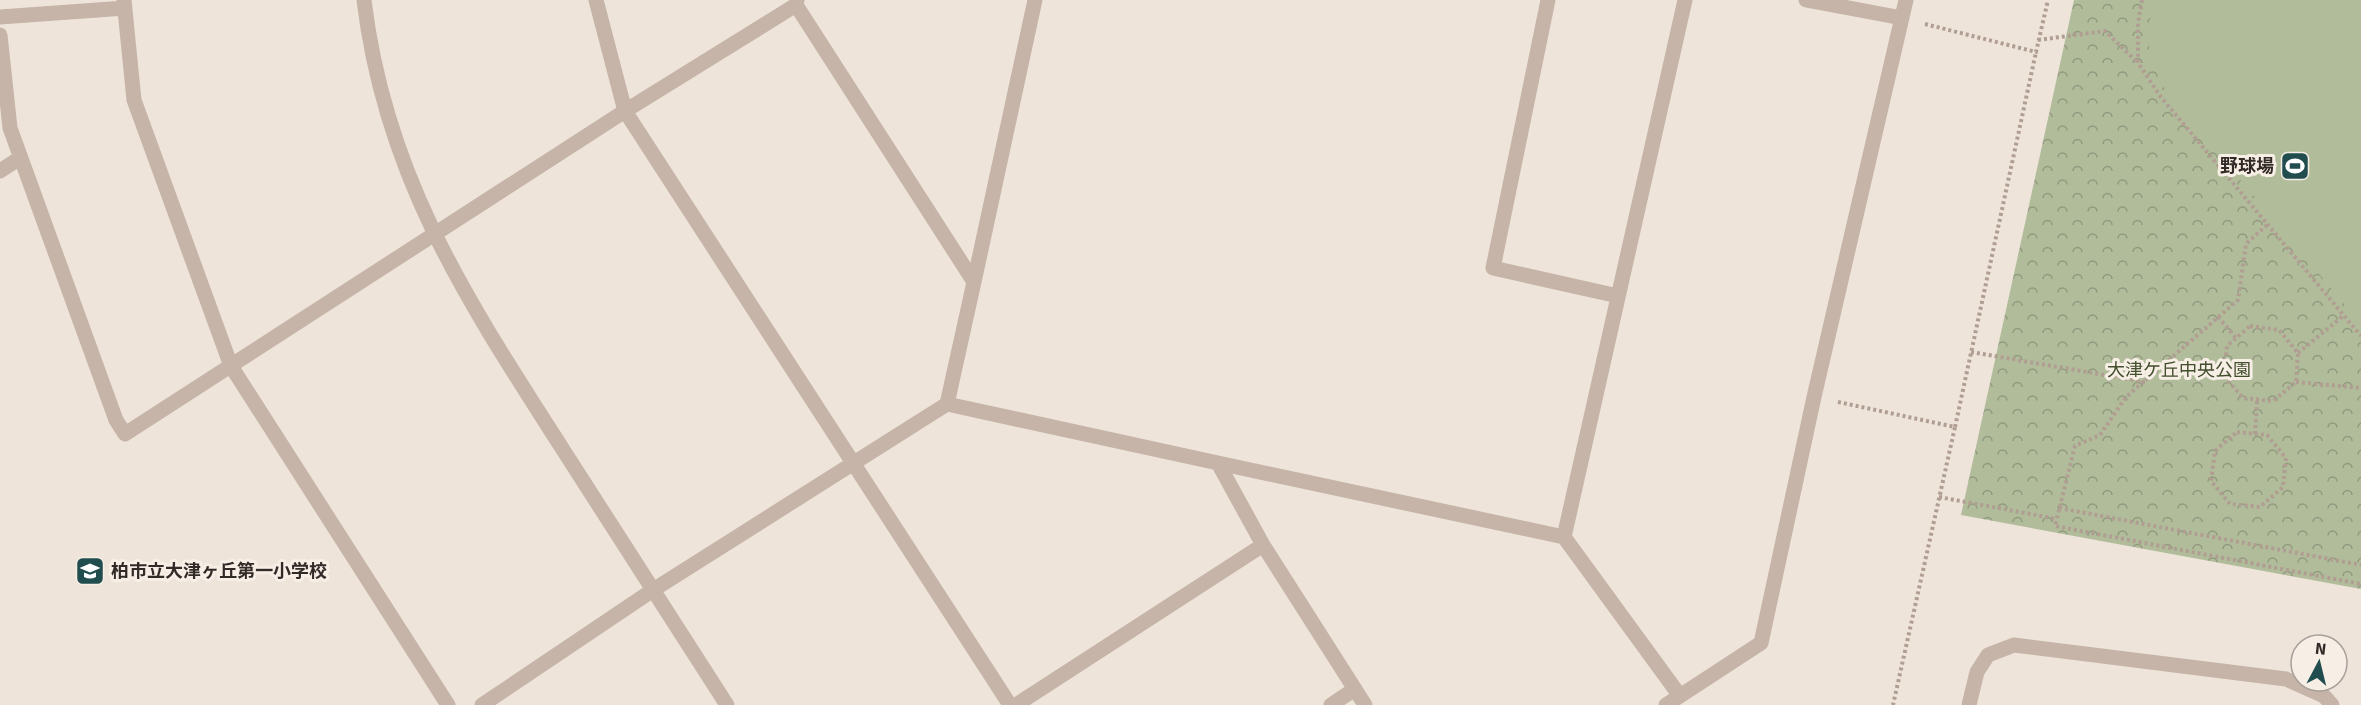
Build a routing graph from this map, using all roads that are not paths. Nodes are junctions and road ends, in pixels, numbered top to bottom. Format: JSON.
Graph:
{"nodes":[{"id":1,"x":364,"y":0,"type":"edge"},
{"id":2,"x":596,"y":0,"type":"edge"},
{"id":3,"x":1035,"y":0,"type":"edge"},
{"id":4,"x":1548,"y":0,"type":"edge"},
{"id":5,"x":1685,"y":0,"type":"edge"},
{"id":6,"x":1806,"y":0,"type":"edge"},
{"id":7,"x":1905,"y":0,"type":"edge"},
{"id":8,"x":796,"y":3,"type":"edge"},
{"id":9,"x":124,"y":4,"type":"edge"},
{"id":10,"x":0,"y":17,"type":"edge"},
{"id":11,"x":1902,"y":18,"type":"junction"},
{"id":12,"x":0,"y":35,"type":"edge"},
{"id":13,"x":2,"y":63,"type":"edge"},
{"id":14,"x":625,"y":111,"type":"junction"},
{"id":15,"x":20,"y":158,"type":"junction"},
{"id":16,"x":0,"y":171,"type":"edge"},
{"id":17,"x":433,"y":236,"type":"junction"},
{"id":18,"x":974,"y":282,"type":"junction"},
{"id":19,"x":1618,"y":296,"type":"junction"},
{"id":20,"x":231,"y":366,"type":"junction"},
{"id":21,"x":947,"y":404,"type":"junction"},
{"id":22,"x":852,"y":463,"type":"junction"},
{"id":23,"x":1218,"y":463,"type":"junction"},
{"id":24,"x":1564,"y":537,"type":"junction"},
{"id":25,"x":1263,"y":545,"type":"junction"},
{"id":26,"x":653,"y":590,"type":"junction"},
{"id":27,"x":1355,"y":689,"type":"junction"},
{"id":28,"x":1680,"y":696,"type":"junction"},
{"id":29,"x":448,"y":705,"type":"edge"},
{"id":30,"x":482,"y":705,"type":"edge"},
{"id":31,"x":727,"y":705,"type":"edge"},
{"id":32,"x":1010,"y":705,"type":"edge"},
{"id":33,"x":1016,"y":705,"type":"edge"},
{"id":34,"x":1331,"y":705,"type":"edge"},
{"id":35,"x":1365,"y":705,"type":"edge"},
{"id":36,"x":1666,"y":705,"type":"edge"},
{"id":37,"x":1969,"y":705,"type":"edge"},
{"id":38,"x":2332,"y":705,"type":"edge"}],
"edges":[{"from":1,"to":17,"type":"street"},
{"from":2,"to":14,"type":"street"},
{"from":3,"to":18,"type":"street"},
{"from":4,"to":19,"type":"street"},
{"from":5,"to":19,"type":"street"},
{"from":6,"to":11,"type":"street"},
{"from":7,"to":11,"type":"street"},
{"from":8,"to":14,"type":"street"},
{"from":8,"to":18,"type":"street"},
{"from":9,"to":10,"type":"street"},
{"from":9,"to":20,"type":"street"},
{"from":11,"to":28,"type":"street"},
{"from":12,"to":13,"type":"street"},
{"from":13,"to":15,"type":"street"},
{"from":14,"to":17,"type":"street"},
{"from":14,"to":22,"type":"street"},
{"from":15,"to":16,"type":"street"},
{"from":15,"to":20,"type":"street"},
{"from":17,"to":20,"type":"street"},
{"from":17,"to":26,"type":"street"},
{"from":18,"to":21,"type":"street"},
{"from":19,"to":24,"type":"street"},
{"from":20,"to":29,"type":"street"},
{"from":21,"to":22,"type":"street"},
{"from":21,"to":23,"type":"street"},
{"from":22,"to":26,"type":"street"},
{"from":22,"to":32,"type":"street"},
{"from":23,"to":24,"type":"street"},
{"from":23,"to":25,"type":"street"},
{"from":24,"to":28,"type":"street"},
{"from":25,"to":27,"type":"street"},
{"from":25,"to":33,"type":"street"},
{"from":26,"to":30,"type":"street"},
{"from":26,"to":31,"type":"street"},
{"from":27,"to":34,"type":"street"},
{"from":27,"to":35,"type":"street"},
{"from":28,"to":36,"type":"street"},
{"from":37,"to":38,"type":"street"}]}
